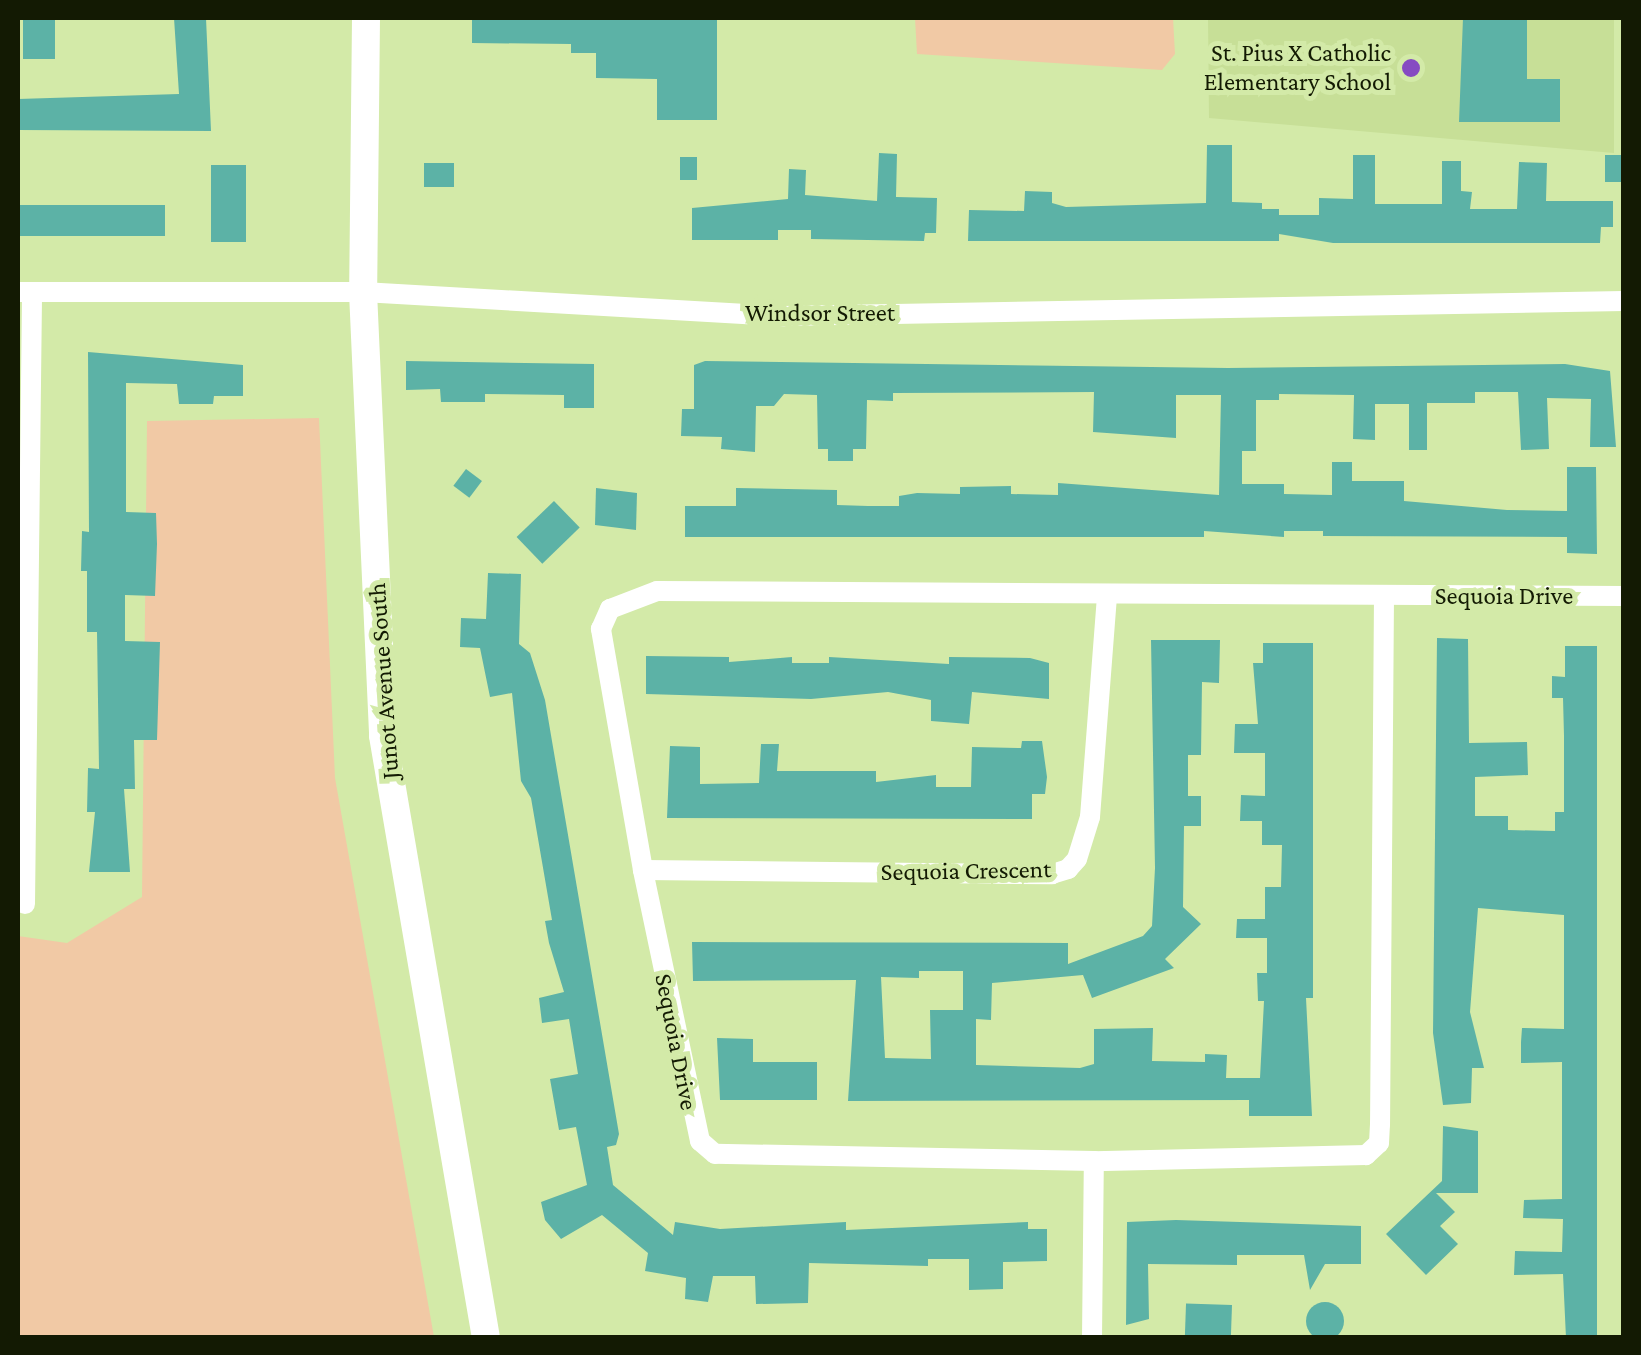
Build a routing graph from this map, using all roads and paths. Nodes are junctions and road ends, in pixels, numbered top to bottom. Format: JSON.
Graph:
{"nodes":[{"id":1,"x":366,"y":18,"type":"edge"},
{"id":2,"x":25,"y":292,"type":"edge"},
{"id":3,"x":362,"y":292,"type":"junction"},
{"id":4,"x":1624,"y":301,"type":"edge"},
{"id":5,"x":1107,"y":594,"type":"junction"},
{"id":6,"x":1384,"y":596,"type":"junction"},
{"id":7,"x":1624,"y":596,"type":"edge"},
{"id":8,"x":642,"y":870,"type":"junction"},
{"id":9,"x":25,"y":904,"type":"dead end"},
{"id":10,"x":1094,"y":1161,"type":"junction"},
{"id":11,"x":486,"y":1338,"type":"edge"},
{"id":12,"x":1092,"y":1338,"type":"edge"}],
"edges":[{"from":1,"to":3,"type":"main road","name":"Junot Avenue South"},
{"from":2,"to":3,"type":"street","name":"Windsor Street"},
{"from":2,"to":9,"type":"street"},
{"from":3,"to":4,"type":"street","name":"Windsor Street"},
{"from":3,"to":11,"type":"main road","name":"Junot Avenue South"},
{"from":5,"to":6,"type":"street","name":"Sequoia Drive"},
{"from":5,"to":8,"type":"street","name":"Sequoia Crescent"},
{"from":5,"to":8,"type":"street","name":"Sequoia Drive"},
{"from":6,"to":7,"type":"street","name":"Sequoia Drive"},
{"from":6,"to":10,"type":"street","name":"Sequoia Drive"},
{"from":8,"to":10,"type":"street","name":"Sequoia Drive"},
{"from":10,"to":12,"type":"street"}]}
